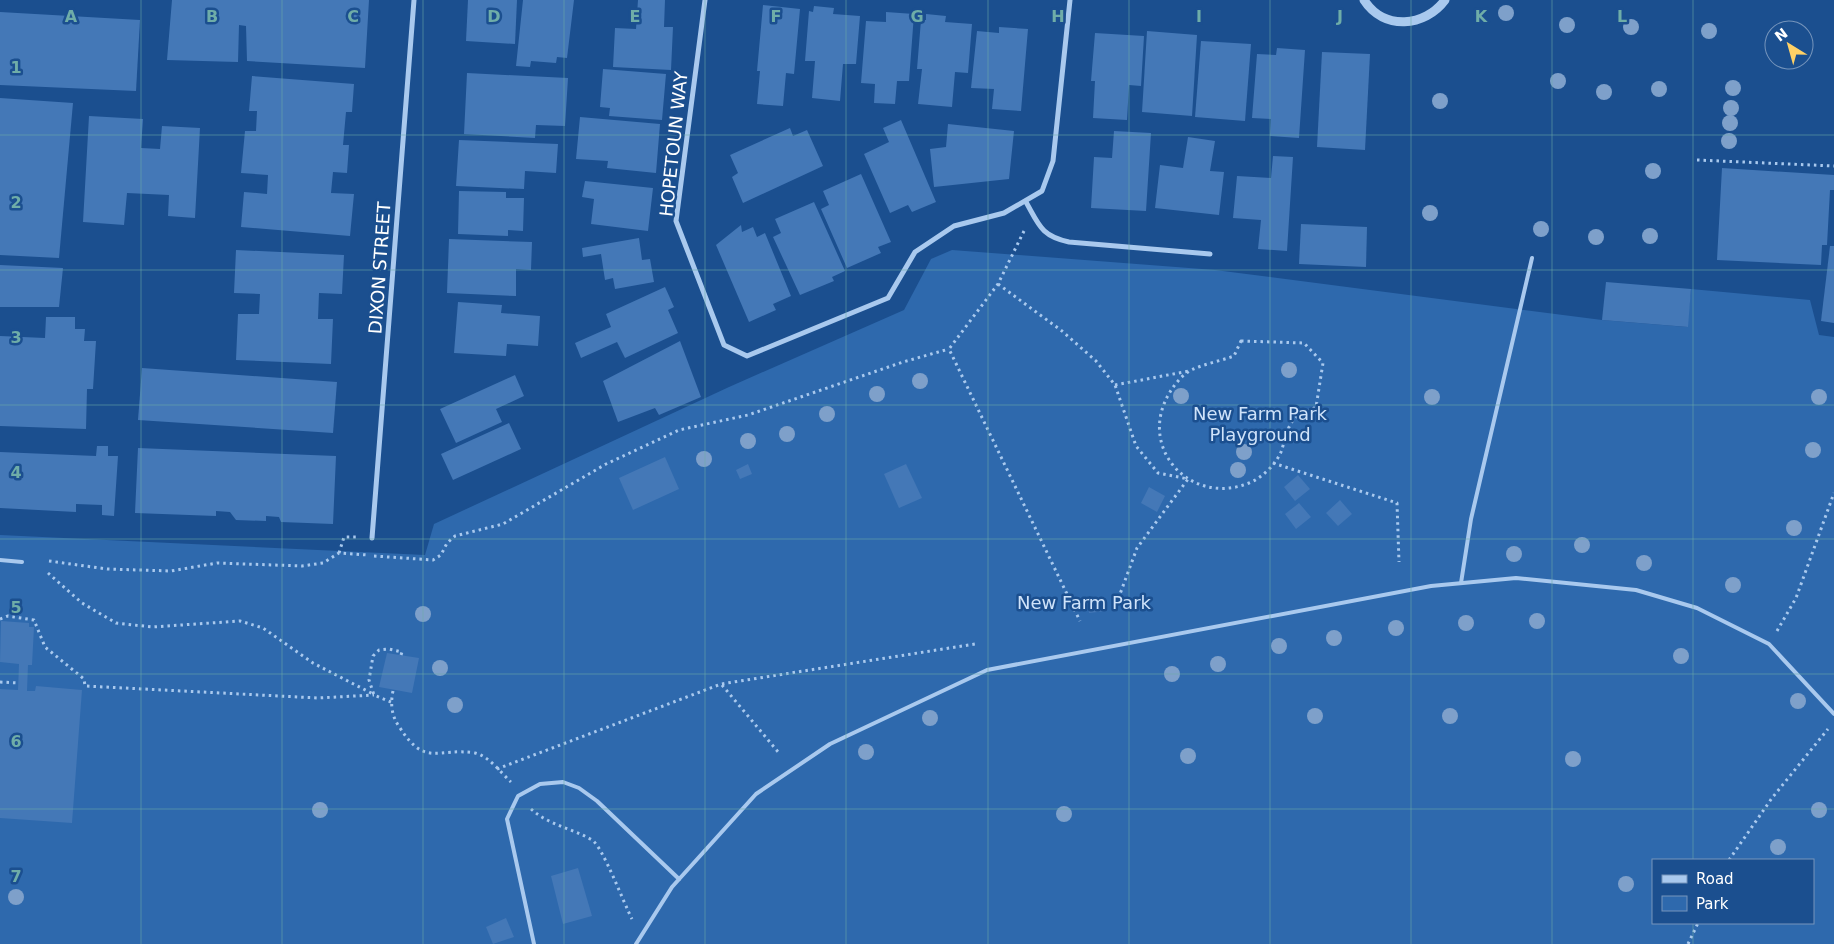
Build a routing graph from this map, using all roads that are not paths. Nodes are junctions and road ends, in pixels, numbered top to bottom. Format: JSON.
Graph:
{"nodes":[{"id":1,"x":414,"y":0,"type":"edge"},
{"id":2,"x":705,"y":0,"type":"edge"},
{"id":3,"x":1070,"y":0,"type":"edge"},
{"id":4,"x":1364,"y":0,"type":"edge"},
{"id":5,"x":1445,"y":0,"type":"edge"},
{"id":6,"x":1026,"y":202,"type":"junction"},
{"id":7,"x":1210,"y":254,"type":"dead end"},
{"id":8,"x":1532,"y":258,"type":"dead end"},
{"id":9,"x":372,"y":538,"type":"road end"},
{"id":10,"x":0,"y":560,"type":"edge"},
{"id":11,"x":22,"y":562,"type":"dead end"},
{"id":12,"x":1461,"y":583,"type":"junction"},
{"id":13,"x":1834,"y":714,"type":"edge"},
{"id":14,"x":679,"y":879,"type":"junction"},
{"id":15,"x":534,"y":944,"type":"edge"},
{"id":16,"x":636,"y":944,"type":"edge"}],
"edges":[{"from":1,"to":9,"type":"street","name":"DIXON STREET"},
{"from":2,"to":6,"type":"street","name":"HOPETOUN WAY"},
{"from":3,"to":6,"type":"street","name":"HOPETOUN WAY"},
{"from":4,"to":5,"type":"street"},
{"from":6,"to":7,"type":"street"},
{"from":8,"to":12,"type":"lane"},
{"from":10,"to":11,"type":"lane"},
{"from":12,"to":13,"type":"lane"},
{"from":12,"to":14,"type":"lane"},
{"from":14,"to":15,"type":"lane"},
{"from":14,"to":16,"type":"lane"}]}
